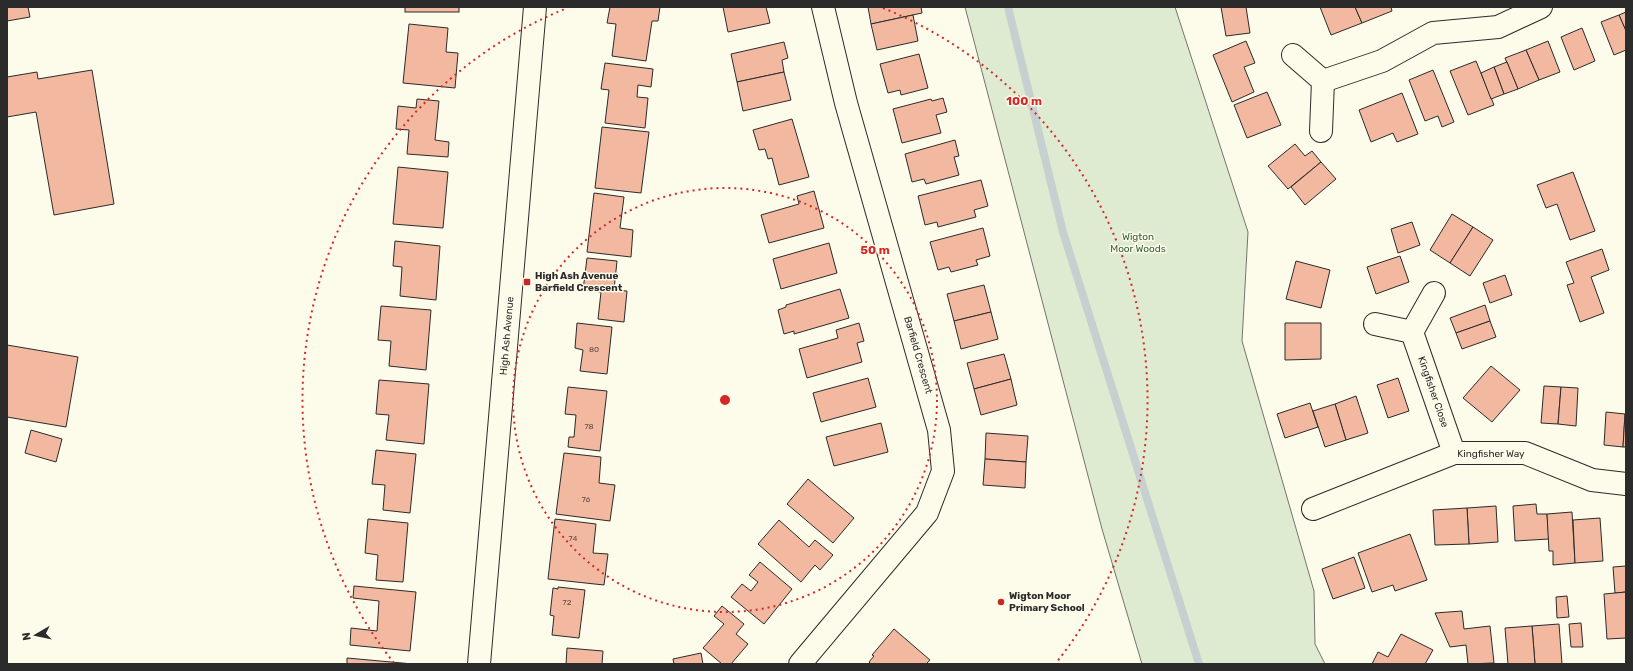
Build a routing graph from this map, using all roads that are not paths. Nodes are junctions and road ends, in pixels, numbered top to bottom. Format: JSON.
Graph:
{"nodes":[{"id":1,"x":535,"y":7,"type":"edge"},
{"id":2,"x":823,"y":7,"type":"edge"},
{"id":3,"x":1541,"y":7,"type":"edge"},
{"id":4,"x":1293,"y":55,"type":"dead end"},
{"id":5,"x":1323,"y":81,"type":"junction"},
{"id":6,"x":1321,"y":131,"type":"dead end"},
{"id":7,"x":1434,"y":292,"type":"dead end"},
{"id":8,"x":1376,"y":324,"type":"dead end"},
{"id":9,"x":1412,"y":332,"type":"junction"},
{"id":10,"x":1454,"y":453,"type":"junction"},
{"id":11,"x":1626,"y":484,"type":"edge"},
{"id":12,"x":1313,"y":509,"type":"dead end"},
{"id":13,"x":479,"y":664,"type":"edge"},
{"id":14,"x":800,"y":664,"type":"edge"}],
"edges":[{"from":1,"to":13,"type":"street","name":"High Ash Avenue"},
{"from":2,"to":14,"type":"street","name":"Barfield Crescent"},
{"from":3,"to":5,"type":"street"},
{"from":4,"to":5,"type":"street"},
{"from":5,"to":6,"type":"street"},
{"from":7,"to":9,"type":"street"},
{"from":8,"to":9,"type":"street"},
{"from":9,"to":10,"type":"street","name":"Kingfisher Close"},
{"from":10,"to":11,"type":"street","name":"Kingfisher Way"},
{"from":10,"to":12,"type":"street","name":"Kingfisher Way"}]}
